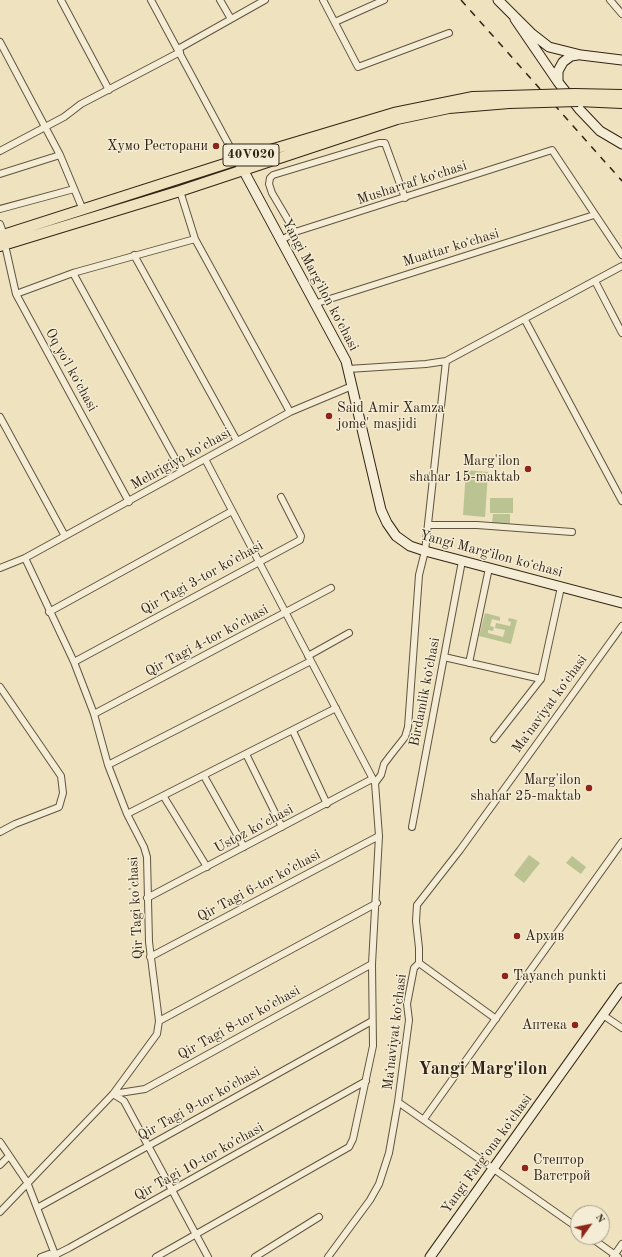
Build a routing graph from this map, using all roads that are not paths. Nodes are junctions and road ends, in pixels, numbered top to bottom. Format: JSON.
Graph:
{"nodes":[{"id":1,"x":61,"y":0,"type":"edge"},
{"id":2,"x":151,"y":0,"type":"edge"},
{"id":3,"x":220,"y":0,"type":"edge"},
{"id":4,"x":265,"y":0,"type":"edge"},
{"id":5,"x":323,"y":0,"type":"edge"},
{"id":6,"x":384,"y":0,"type":"edge"},
{"id":7,"x":498,"y":0,"type":"edge"},
{"id":8,"x":610,"y":0,"type":"edge"},
{"id":9,"x":622,"y":14,"type":"edge"},
{"id":10,"x":515,"y":18,"type":"junction"},
{"id":11,"x":231,"y":19,"type":"junction"},
{"id":12,"x":335,"y":22,"type":"junction"},
{"id":13,"x":449,"y":33,"type":"dead end"},
{"id":14,"x":0,"y":42,"type":"edge"},
{"id":15,"x":179,"y":50,"type":"junction"},
{"id":16,"x":581,"y":55,"type":"junction"},
{"id":17,"x":622,"y":60,"type":"edge"},
{"id":18,"x":558,"y":82,"type":"junction"},
{"id":19,"x":109,"y":90,"type":"junction"},
{"id":20,"x":622,"y":95,"type":"edge"},
{"id":21,"x":576,"y":97,"type":"junction"},
{"id":22,"x":622,"y":103,"type":"edge"},
{"id":23,"x":45,"y":127,"type":"junction"},
{"id":24,"x":622,"y":144,"type":"edge"},
{"id":25,"x":0,"y":151,"type":"edge"},
{"id":26,"x":60,"y":155,"type":"junction"},
{"id":27,"x":240,"y":164,"type":"junction"},
{"id":28,"x":0,"y":174,"type":"edge"},
{"id":29,"x":74,"y":189,"type":"junction"},
{"id":30,"x":180,"y":191,"type":"junction"},
{"id":31,"x":405,"y":198,"type":"junction"},
{"id":32,"x":0,"y":209,"type":"edge"},
{"id":33,"x":83,"y":210,"type":"junction"},
{"id":34,"x":594,"y":215,"type":"junction"},
{"id":35,"x":0,"y":224,"type":"edge"},
{"id":36,"x":295,"y":232,"type":"junction"},
{"id":37,"x":195,"y":239,"type":"junction"},
{"id":38,"x":2,"y":241,"type":"edge"},
{"id":39,"x":280,"y":241,"type":"junction"},
{"id":40,"x":134,"y":255,"type":"junction"},
{"id":41,"x":622,"y":255,"type":"edge"},
{"id":42,"x":622,"y":266,"type":"edge"},
{"id":43,"x":73,"y":273,"type":"junction"},
{"id":44,"x":595,"y":281,"type":"junction"},
{"id":45,"x":16,"y":294,"type":"junction"},
{"id":46,"x":314,"y":304,"type":"junction"},
{"id":47,"x":525,"y":320,"type":"junction"},
{"id":48,"x":622,"y":333,"type":"edge"},
{"id":49,"x":446,"y":361,"type":"junction"},
{"id":50,"x":348,"y":369,"type":"junction"},
{"id":51,"x":352,"y":386,"type":"junction"},
{"id":52,"x":290,"y":412,"type":"junction"},
{"id":53,"x":0,"y":417,"type":"edge"},
{"id":54,"x":237,"y":441,"type":"junction"},
{"id":55,"x":205,"y":459,"type":"junction"},
{"id":56,"x":182,"y":471,"type":"junction"},
{"id":57,"x":281,"y":497,"type":"dead end"},
{"id":58,"x":622,"y":501,"type":"edge"},
{"id":59,"x":129,"y":502,"type":"junction"},
{"id":60,"x":232,"y":511,"type":"junction"},
{"id":61,"x":428,"y":525,"type":"junction"},
{"id":62,"x":572,"y":532,"type":"dead end"},
{"id":63,"x":65,"y":536,"type":"junction"},
{"id":64,"x":425,"y":551,"type":"junction"},
{"id":65,"x":25,"y":558,"type":"junction"},
{"id":66,"x":258,"y":561,"type":"junction"},
{"id":67,"x":462,"y":561,"type":"junction"},
{"id":68,"x":0,"y":568,"type":"edge"},
{"id":69,"x":489,"y":568,"type":"junction"},
{"id":70,"x":561,"y":587,"type":"junction"},
{"id":71,"x":330,"y":588,"type":"dead end"},
{"id":72,"x":622,"y":603,"type":"edge"},
{"id":73,"x":49,"y":612,"type":"junction"},
{"id":74,"x":285,"y":613,"type":"junction"},
{"id":75,"x":622,"y":626,"type":"edge"},
{"id":76,"x":349,"y":633,"type":"dead end"},
{"id":77,"x":444,"y":657,"type":"junction"},
{"id":78,"x":310,"y":659,"type":"junction"},
{"id":79,"x":74,"y":662,"type":"junction"},
{"id":80,"x":469,"y":663,"type":"junction"},
{"id":81,"x":541,"y":679,"type":"junction"},
{"id":82,"x":0,"y":687,"type":"edge"},
{"id":83,"x":336,"y":708,"type":"junction"},
{"id":84,"x":94,"y":714,"type":"junction"},
{"id":85,"x":293,"y":731,"type":"junction"},
{"id":86,"x":494,"y":739,"type":"dead end"},
{"id":87,"x":246,"y":754,"type":"junction"},
{"id":88,"x":108,"y":765,"type":"junction"},
{"id":89,"x":204,"y":776,"type":"junction"},
{"id":90,"x":374,"y":781,"type":"junction"},
{"id":91,"x":164,"y":797,"type":"junction"},
{"id":92,"x":327,"y":804,"type":"junction"},
{"id":93,"x":127,"y":814,"type":"junction"},
{"id":94,"x":282,"y":827,"type":"junction"},
{"id":95,"x":412,"y":828,"type":"dead end"},
{"id":96,"x":0,"y":832,"type":"edge"},
{"id":97,"x":379,"y":836,"type":"junction"},
{"id":98,"x":622,"y":842,"type":"edge"},
{"id":99,"x":244,"y":847,"type":"junction"},
{"id":100,"x":207,"y":867,"type":"junction"},
{"id":101,"x":147,"y":898,"type":"junction"},
{"id":102,"x":377,"y":903,"type":"junction"},
{"id":103,"x":150,"y":957,"type":"junction"},
{"id":104,"x":419,"y":963,"type":"junction"},
{"id":105,"x":372,"y":964,"type":"junction"},
{"id":106,"x":622,"y":988,"type":"edge"},
{"id":107,"x":619,"y":999,"type":"edge"},
{"id":108,"x":603,"y":1015,"type":"junction"},
{"id":109,"x":496,"y":1019,"type":"junction"},
{"id":110,"x":372,"y":1021,"type":"junction"},
{"id":111,"x":159,"y":1022,"type":"junction"},
{"id":112,"x":622,"y":1028,"type":"edge"},
{"id":113,"x":366,"y":1081,"type":"junction"},
{"id":114,"x":114,"y":1094,"type":"junction"},
{"id":115,"x":398,"y":1102,"type":"junction"},
{"id":116,"x":424,"y":1119,"type":"junction"},
{"id":117,"x":0,"y":1142,"type":"edge"},
{"id":118,"x":148,"y":1146,"type":"junction"},
{"id":119,"x":9,"y":1156,"type":"junction"},
{"id":120,"x":0,"y":1165,"type":"edge"},
{"id":121,"x":494,"y":1168,"type":"junction"},
{"id":122,"x":27,"y":1182,"type":"junction"},
{"id":123,"x":172,"y":1191,"type":"junction"},
{"id":124,"x":37,"y":1208,"type":"junction"},
{"id":125,"x":0,"y":1212,"type":"edge"},
{"id":126,"x":319,"y":1217,"type":"dead end"},
{"id":127,"x":570,"y":1222,"type":"edge"},
{"id":128,"x":195,"y":1234,"type":"junction"},
{"id":129,"x":622,"y":1244,"type":"edge"},
{"id":130,"x":601,"y":1245,"type":"edge"},
{"id":131,"x":55,"y":1256,"type":"edge"},
{"id":132,"x":615,"y":1256,"type":"edge"},
{"id":133,"x":41,"y":1257,"type":"edge"},
{"id":134,"x":156,"y":1257,"type":"edge"},
{"id":135,"x":208,"y":1257,"type":"edge"},
{"id":136,"x":255,"y":1257,"type":"edge"},
{"id":137,"x":328,"y":1257,"type":"edge"},
{"id":138,"x":430,"y":1257,"type":"edge"}],
"edges":[{"from":1,"to":19,"type":"street"},
{"from":2,"to":15,"type":"street","name":"Yangi Margʻilon koʻchasi"},
{"from":3,"to":11,"type":"street"},
{"from":4,"to":11,"type":"street"},
{"from":5,"to":12,"type":"street"},
{"from":6,"to":12,"type":"street"},
{"from":7,"to":10,"type":"main road"},
{"from":8,"to":9,"type":"street"},
{"from":10,"to":16,"type":"main road"},
{"from":10,"to":18,"type":"main road"},
{"from":11,"to":15,"type":"street"},
{"from":12,"to":13,"type":"street"},
{"from":14,"to":23,"type":"street"},
{"from":15,"to":19,"type":"street"},
{"from":15,"to":27,"type":"street","name":"Yangi Margʻilon koʻchasi"},
{"from":16,"to":17,"type":"main road"},
{"from":16,"to":18,"type":"main road"},
{"from":18,"to":24,"type":"main road"},
{"from":19,"to":23,"type":"street"},
{"from":20,"to":21,"type":"main road","number":"40V020"},
{"from":21,"to":22,"type":"main road","number":"40V020"},
{"from":21,"to":27,"type":"main road","number":"40V020","bridge":true},
{"from":23,"to":25,"type":"street"},
{"from":23,"to":26,"type":"street"},
{"from":26,"to":28,"type":"street"},
{"from":26,"to":29,"type":"street"},
{"from":27,"to":30,"type":"main road","number":"40V020"},
{"from":27,"to":33,"type":"main road","number":"40V020"},
{"from":27,"to":39,"type":"main road","name":"Yangi Margʻilon koʻchasi"},
{"from":29,"to":32,"type":"street"},
{"from":29,"to":33,"type":"street"},
{"from":30,"to":37,"type":"street"},
{"from":30,"to":38,"type":"main road","number":"40V020"},
{"from":31,"to":34,"type":"street","name":"Musharraf koʻchasi"},
{"from":31,"to":36,"type":"street","name":"Musharraf koʻchasi"},
{"from":31,"to":36,"type":"street"},
{"from":33,"to":38,"type":"main road","number":"40V020"},
{"from":34,"to":41,"type":"street"},
{"from":34,"to":46,"type":"street","name":"Muattar koʻchasi"},
{"from":35,"to":38,"type":"street","name":"Oq yoʻl koʻchasi"},
{"from":36,"to":39,"type":"street","name":"Musharraf koʻchasi"},
{"from":37,"to":40,"type":"street"},
{"from":37,"to":52,"type":"street"},
{"from":38,"to":45,"type":"street","name":"Oq yoʻl koʻchasi"},
{"from":39,"to":46,"type":"main road","name":"Yangi Margʻilon koʻchasi"},
{"from":40,"to":43,"type":"street"},
{"from":40,"to":54,"type":"street"},
{"from":42,"to":44,"type":"street"},
{"from":43,"to":45,"type":"street"},
{"from":43,"to":56,"type":"street"},
{"from":44,"to":47,"type":"street"},
{"from":44,"to":48,"type":"street"},
{"from":45,"to":59,"type":"street","name":"Oq yoʻl koʻchasi"},
{"from":46,"to":50,"type":"main road","name":"Yangi Margʻilon koʻchasi"},
{"from":47,"to":49,"type":"street"},
{"from":47,"to":58,"type":"street"},
{"from":49,"to":50,"type":"street"},
{"from":49,"to":61,"type":"street"},
{"from":50,"to":51,"type":"main road","name":"Yangi Margʻilon koʻchasi"},
{"from":51,"to":52,"type":"street","name":"Mehrigiyo ko'chasi"},
{"from":51,"to":64,"type":"main road","name":"Yangi Margʻilon koʻchasi"},
{"from":52,"to":54,"type":"street","name":"Mehrigiyo ko'chasi"},
{"from":53,"to":63,"type":"street"},
{"from":54,"to":55,"type":"street","name":"Mehrigiyo ko'chasi"},
{"from":55,"to":56,"type":"street","name":"Mehrigiyo ko'chasi"},
{"from":55,"to":60,"type":"street"},
{"from":56,"to":59,"type":"street","name":"Mehrigiyo ko'chasi"},
{"from":57,"to":66,"type":"street","name":"Qir Tagi 3-tor koʼchasi"},
{"from":59,"to":63,"type":"street","name":"Mehrigiyo ko'chasi"},
{"from":60,"to":66,"type":"street"},
{"from":60,"to":73,"type":"street"},
{"from":61,"to":62,"type":"street"},
{"from":61,"to":64,"type":"street"},
{"from":63,"to":65,"type":"street","name":"Mehrigiyo ko'chasi"},
{"from":64,"to":67,"type":"main road","name":"Yangi Margʻilon koʻchasi"},
{"from":64,"to":90,"type":"street"},
{"from":65,"to":68,"type":"street","name":"Mehrigiyo ko'chasi"},
{"from":65,"to":73,"type":"street","name":"Qir Tagi ko'chasi"},
{"from":66,"to":74,"type":"street"},
{"from":66,"to":79,"type":"street","name":"Qir Tagi 3-tor koʼchasi"},
{"from":67,"to":69,"type":"main road","name":"Yangi Margʻilon koʻchasi"},
{"from":67,"to":77,"type":"street","name":"Birdamlik koʻchasi"},
{"from":69,"to":70,"type":"main road","name":"Yangi Margʻilon koʻchasi"},
{"from":69,"to":80,"type":"street"},
{"from":70,"to":72,"type":"main road","name":"Yangi Margʻilon koʻchasi"},
{"from":70,"to":81,"type":"street"},
{"from":71,"to":74,"type":"street","name":"Qir Tagi 4-tor koʼchasi"},
{"from":73,"to":79,"type":"street","name":"Qir Tagi ko'chasi"},
{"from":74,"to":78,"type":"street"},
{"from":74,"to":84,"type":"street","name":"Qir Tagi 4-tor koʼchasi"},
{"from":75,"to":104,"type":"street","name":"Maʻnaviyat koʻchasi"},
{"from":76,"to":78,"type":"street"},
{"from":77,"to":80,"type":"street"},
{"from":77,"to":95,"type":"street","name":"Birdamlik koʻchasi"},
{"from":78,"to":83,"type":"street"},
{"from":78,"to":88,"type":"street"},
{"from":79,"to":84,"type":"street","name":"Qir Tagi ko'chasi"},
{"from":80,"to":81,"type":"street"},
{"from":81,"to":86,"type":"street"},
{"from":82,"to":96,"type":"street"},
{"from":83,"to":85,"type":"street"},
{"from":83,"to":90,"type":"street"},
{"from":84,"to":88,"type":"street","name":"Qir Tagi ko'chasi"},
{"from":85,"to":87,"type":"street"},
{"from":85,"to":92,"type":"street"},
{"from":87,"to":89,"type":"street"},
{"from":87,"to":94,"type":"street"},
{"from":88,"to":93,"type":"street","name":"Qir Tagi ko'chasi"},
{"from":89,"to":91,"type":"street"},
{"from":89,"to":99,"type":"street"},
{"from":90,"to":92,"type":"street","name":"Ustoz ko'chasi"},
{"from":90,"to":97,"type":"street"},
{"from":91,"to":93,"type":"street"},
{"from":91,"to":100,"type":"street"},
{"from":92,"to":94,"type":"street","name":"Ustoz ko'chasi"},
{"from":93,"to":101,"type":"street","name":"Qir Tagi ko'chasi"},
{"from":94,"to":99,"type":"street","name":"Ustoz ko'chasi"},
{"from":97,"to":102,"type":"street"},
{"from":97,"to":103,"type":"street","name":"Qir Tagi 6-tor koʼchasi"},
{"from":98,"to":109,"type":"street"},
{"from":99,"to":100,"type":"street","name":"Ustoz ko'chasi"},
{"from":100,"to":101,"type":"street","name":"Ustoz ko'chasi"},
{"from":101,"to":103,"type":"street","name":"Qir Tagi ko'chasi"},
{"from":102,"to":105,"type":"street"},
{"from":102,"to":111,"type":"street"},
{"from":103,"to":111,"type":"street","name":"Qir Tagi ko'chasi"},
{"from":104,"to":109,"type":"street"},
{"from":104,"to":115,"type":"street","name":"Maʻnaviyat koʻchasi"},
{"from":105,"to":110,"type":"street"},
{"from":105,"to":114,"type":"street","name":"Qir Tagi 8-tor koʼchasi"},
{"from":106,"to":107,"type":"main road","name":"Yangi Fargʻona koʻchasi"},
{"from":107,"to":108,"type":"main road","name":"Yangi Fargʻona koʻchasi"},
{"from":108,"to":112,"type":"street"},
{"from":108,"to":121,"type":"main road","name":"Yangi Fargʻona koʻchasi"},
{"from":109,"to":116,"type":"street"},
{"from":110,"to":113,"type":"street"},
{"from":110,"to":118,"type":"street","name":"Qir Tagi 9-tor koʼchasi"},
{"from":111,"to":114,"type":"street","name":"Qir Tagi ko'chasi"},
{"from":113,"to":123,"type":"street","name":"Qir Tagi 10-tor koʼchasi"},
{"from":113,"to":128,"type":"street"},
{"from":114,"to":118,"type":"street"},
{"from":114,"to":122,"type":"street","name":"Qir Tagi ko'chasi"},
{"from":115,"to":116,"type":"street"},
{"from":115,"to":137,"type":"street","name":"Maʻnaviyat koʻchasi"},
{"from":116,"to":121,"type":"street"},
{"from":117,"to":119,"type":"street"},
{"from":118,"to":123,"type":"street"},
{"from":118,"to":124,"type":"street","name":"Qir Tagi 9-tor koʼchasi"},
{"from":119,"to":120,"type":"street"},
{"from":119,"to":122,"type":"street"},
{"from":121,"to":127,"type":"street"},
{"from":121,"to":138,"type":"main road","name":"Yangi Fargʻona koʻchasi"},
{"from":122,"to":124,"type":"street"},
{"from":122,"to":125,"type":"street","name":"Qir Tagi ko'chasi"},
{"from":123,"to":128,"type":"street"},
{"from":123,"to":131,"type":"street","name":"Qir Tagi 10-tor koʼchasi"},
{"from":124,"to":131,"type":"street"},
{"from":126,"to":136,"type":"street"},
{"from":128,"to":134,"type":"street"},
{"from":128,"to":135,"type":"street"},
{"from":129,"to":132,"type":"street"},
{"from":130,"to":132,"type":"street"},
{"from":131,"to":133,"type":"street","name":"Qir Tagi 10-tor koʼchasi"}]}
